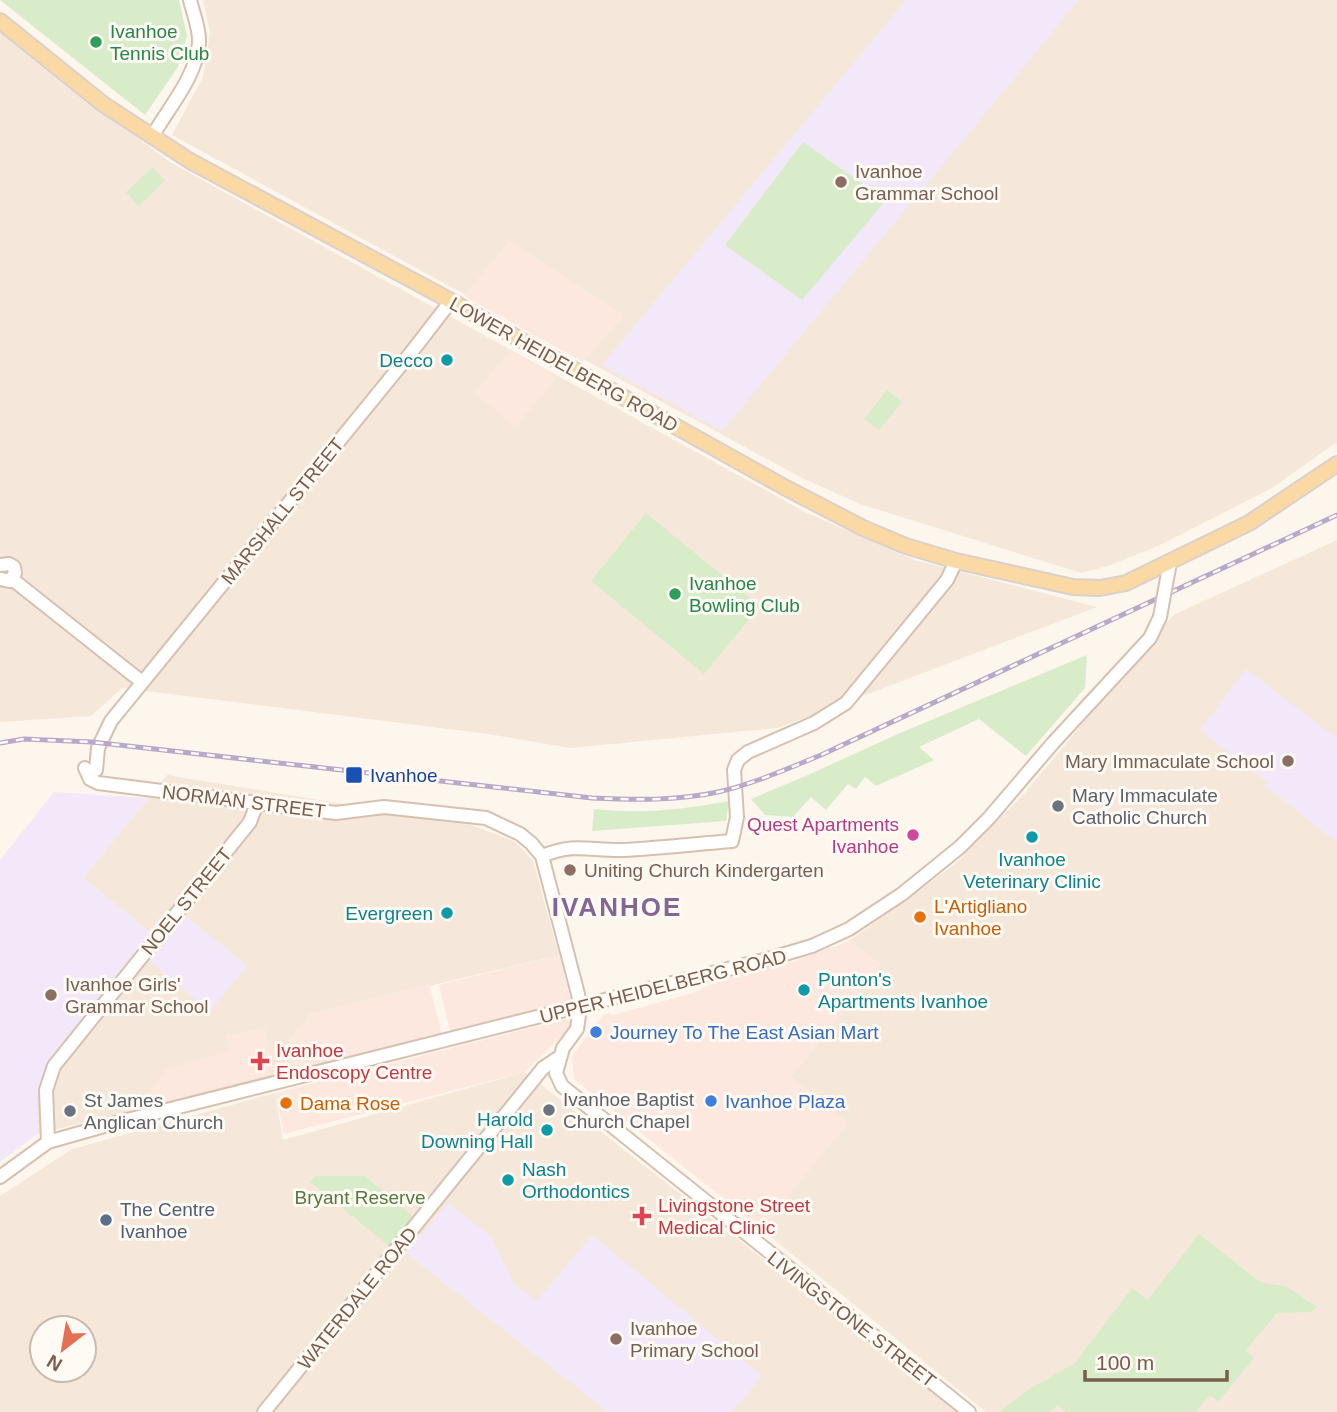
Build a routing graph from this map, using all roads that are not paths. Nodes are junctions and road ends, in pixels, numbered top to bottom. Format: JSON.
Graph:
{"nodes":[{"id":1,"x":190,"y":0,"type":"edge"},
{"id":2,"x":0,"y":21,"type":"edge"},
{"id":3,"x":152,"y":137,"type":"junction"},
{"id":4,"x":451,"y":301,"type":"junction"},
{"id":5,"x":1337,"y":464,"type":"edge"},
{"id":6,"x":956,"y":561,"type":"junction"},
{"id":7,"x":1170,"y":563,"type":"junction"},
{"id":8,"x":0,"y":565,"type":"edge"},
{"id":9,"x":6,"y":579,"type":"edge"},
{"id":10,"x":142,"y":682,"type":"junction"},
{"id":11,"x":90,"y":772,"type":"joint"},
{"id":12,"x":257,"y":803,"type":"junction"},
{"id":13,"x":542,"y":856,"type":"junction"},
{"id":14,"x":580,"y":1007,"type":"junction"},
{"id":15,"x":558,"y":1058,"type":"junction"},
{"id":16,"x":528,"y":1086,"type":"junction"},
{"id":17,"x":562,"y":1086,"type":"junction"},
{"id":18,"x":48,"y":1142,"type":"junction"},
{"id":19,"x":0,"y":1177,"type":"edge"},
{"id":20,"x":264,"y":1412,"type":"edge"},
{"id":21,"x":969,"y":1412,"type":"edge"}],
"edges":[{"from":1,"to":3,"type":"street"},
{"from":2,"to":3,"type":"main road","name":"LOWER HEIDELBERG ROAD"},
{"from":3,"to":4,"type":"main road","name":"LOWER HEIDELBERG ROAD"},
{"from":4,"to":6,"type":"main road","name":"LOWER HEIDELBERG ROAD"},
{"from":4,"to":10,"type":"street","name":"MARSHALL STREET"},
{"from":5,"to":7,"type":"main road","name":"LOWER HEIDELBERG ROAD"},
{"from":6,"to":7,"type":"main road","name":"LOWER HEIDELBERG ROAD"},
{"from":6,"to":13,"type":"street"},
{"from":7,"to":14,"type":"street","name":"UPPER HEIDELBERG ROAD","bridge":true},
{"from":8,"to":9,"type":"street"},
{"from":9,"to":10,"type":"street"},
{"from":10,"to":11,"type":"street","name":"MARSHALL STREET"},
{"from":11,"to":12,"type":"street","name":"NORMAN STREET"},
{"from":12,"to":13,"type":"street","name":"NORMAN STREET"},
{"from":12,"to":18,"type":"street","name":"NOEL STREET"},
{"from":13,"to":14,"type":"street"},
{"from":14,"to":15,"type":"street","name":"WATERDALE ROAD"},
{"from":14,"to":18,"type":"street","name":"UPPER HEIDELBERG ROAD"},
{"from":15,"to":16,"type":"street","name":"WATERDALE ROAD"},
{"from":15,"to":17,"type":"street"},
{"from":16,"to":17,"type":"street"},
{"from":16,"to":20,"type":"street","name":"WATERDALE ROAD"},
{"from":17,"to":21,"type":"street","name":"LIVINGSTONE STREET"},
{"from":18,"to":19,"type":"street","name":"UPPER HEIDELBERG ROAD"}]}
